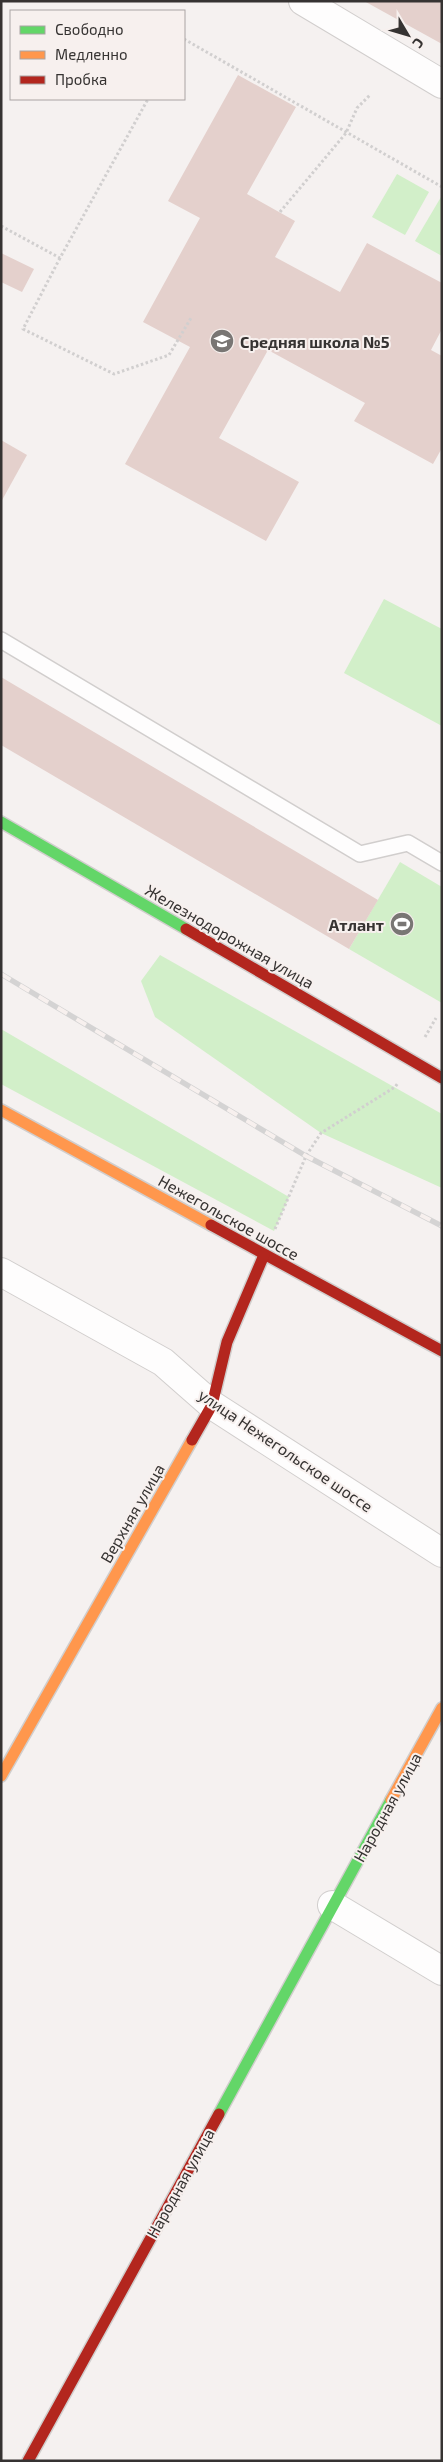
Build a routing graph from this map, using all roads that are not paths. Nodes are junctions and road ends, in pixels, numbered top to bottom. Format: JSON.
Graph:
{"nodes":[{"id":1,"x":303,"y":1,"type":"edge"},
{"id":2,"x":442,"y":84,"type":"edge"},
{"id":3,"x":1,"y":639,"type":"edge"},
{"id":4,"x":1,"y":822,"type":"edge"},
{"id":5,"x":442,"y":863,"type":"edge"},
{"id":6,"x":442,"y":1078,"type":"edge"},
{"id":7,"x":1,"y":1110,"type":"edge"},
{"id":8,"x":264,"y":1255,"type":"junction"},
{"id":9,"x":1,"y":1272,"type":"edge"},
{"id":10,"x":442,"y":1351,"type":"edge"},
{"id":11,"x":212,"y":1404,"type":"junction"},
{"id":12,"x":442,"y":1553,"type":"edge"},
{"id":13,"x":442,"y":1708,"type":"edge"},
{"id":14,"x":1,"y":1776,"type":"edge"},
{"id":15,"x":332,"y":1905,"type":"junction"},
{"id":16,"x":442,"y":1971,"type":"edge"},
{"id":17,"x":28,"y":2461,"type":"edge"}],
"edges":[{"from":1,"to":2,"type":"street"},
{"from":3,"to":5,"type":"lane"},
{"from":4,"to":6,"type":"street","name":"Железнодорожная улица"},
{"from":7,"to":8,"type":"street","name":"Нежегольское шоссе"},
{"from":8,"to":10,"type":"street","name":"Нежегольское шоссе"},
{"from":8,"to":11,"type":"street","name":"Верхняя улица"},
{"from":9,"to":11,"type":"street","name":"улица Нежегольское шоссе"},
{"from":11,"to":12,"type":"street","name":"улица Нежегольское шоссе"},
{"from":11,"to":14,"type":"street","name":"Верхняя улица"},
{"from":13,"to":15,"type":"street","name":"Народная улица"},
{"from":15,"to":16,"type":"street"},
{"from":15,"to":17,"type":"street","name":"Народная улица"}]}
